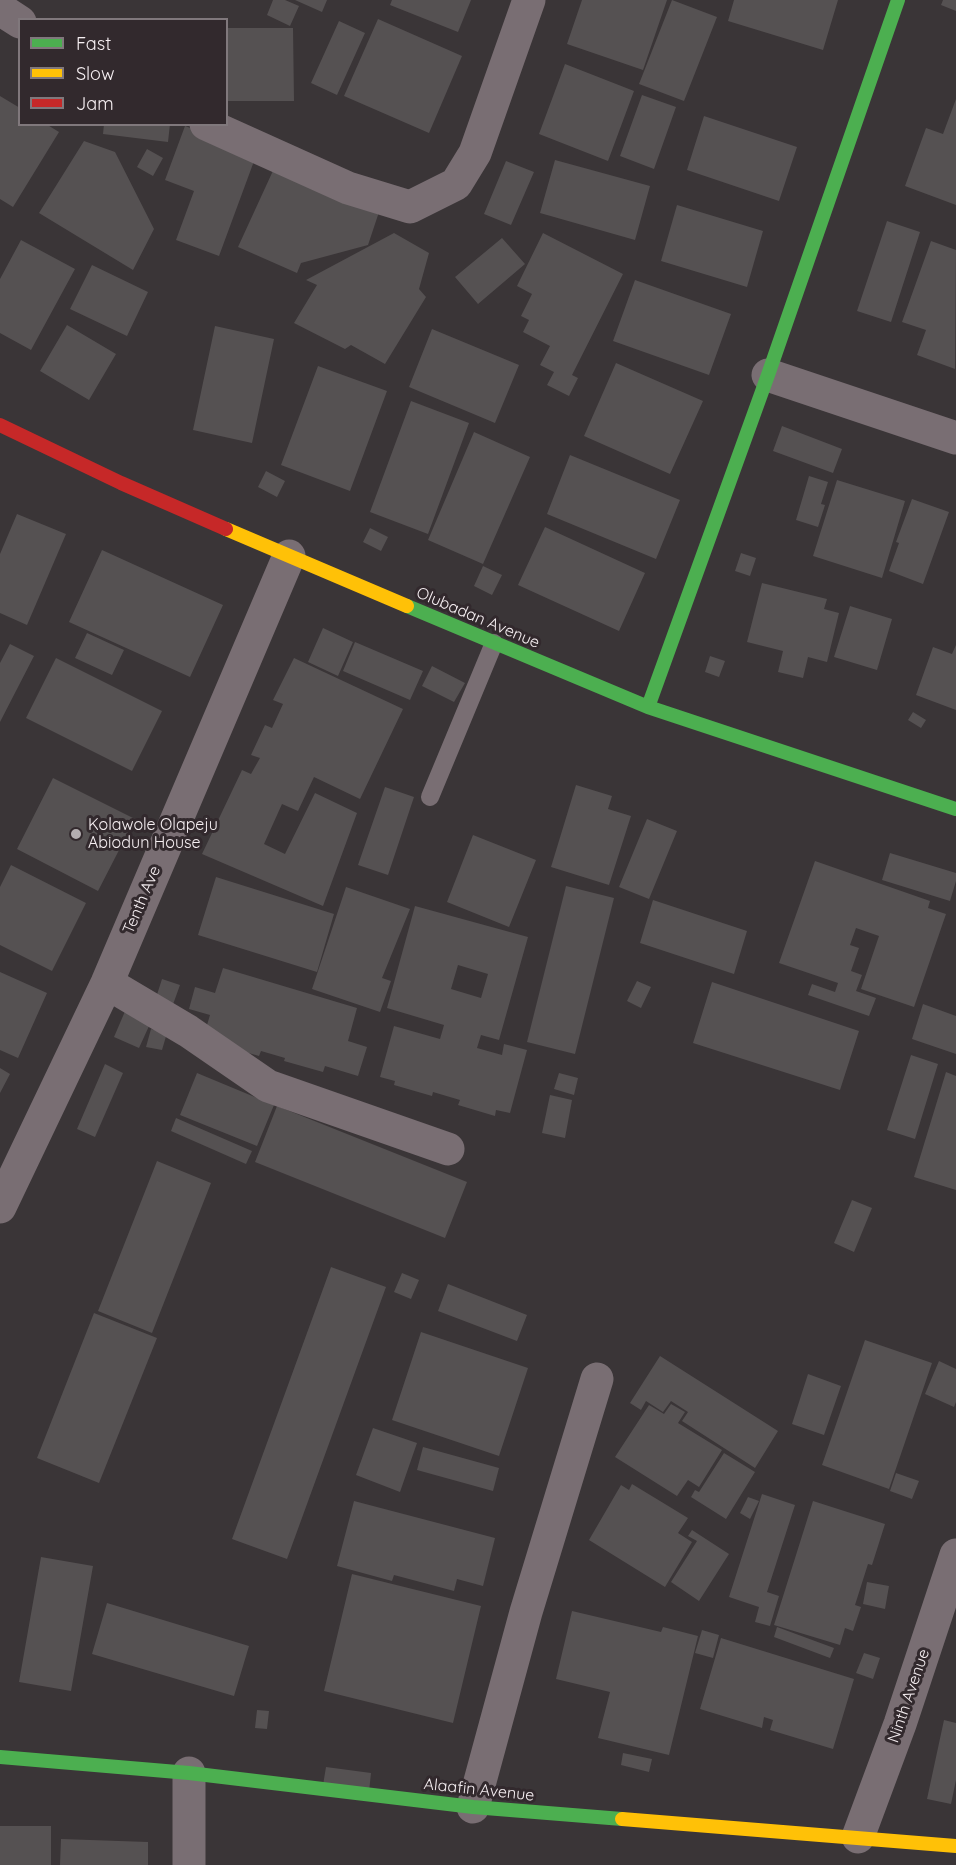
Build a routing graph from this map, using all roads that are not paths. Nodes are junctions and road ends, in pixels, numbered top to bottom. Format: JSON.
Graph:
{"nodes":[{"id":1,"x":529,"y":0,"type":"edge"},
{"id":2,"x":898,"y":0,"type":"edge"},
{"id":3,"x":0,"y":9,"type":"edge"},
{"id":4,"x":18,"y":21,"type":"edge"},
{"id":5,"x":210,"y":126,"type":"edge"},
{"id":6,"x":768,"y":375,"type":"junction"},
{"id":7,"x":0,"y":425,"type":"edge"},
{"id":8,"x":956,"y":438,"type":"edge"},
{"id":9,"x":289,"y":556,"type":"junction"},
{"id":10,"x":494,"y":643,"type":"junction"},
{"id":11,"x":648,"y":707,"type":"junction"},
{"id":12,"x":430,"y":797,"type":"dead end"},
{"id":13,"x":956,"y":809,"type":"edge"},
{"id":14,"x":107,"y":983,"type":"junction"},
{"id":15,"x":448,"y":1149,"type":"dead end"},
{"id":16,"x":0,"y":1207,"type":"edge"},
{"id":17,"x":597,"y":1378,"type":"dead end"},
{"id":18,"x":956,"y":1555,"type":"edge"},
{"id":19,"x":0,"y":1757,"type":"edge"},
{"id":20,"x":189,"y":1773,"type":"junction"},
{"id":21,"x":472,"y":1807,"type":"junction"},
{"id":22,"x":858,"y":1837,"type":"junction"},
{"id":23,"x":956,"y":1846,"type":"edge"},
{"id":24,"x":189,"y":1865,"type":"edge"}],
"edges":[{"from":1,"to":5,"type":"street"},
{"from":2,"to":6,"type":"street"},
{"from":3,"to":4,"type":"street"},
{"from":6,"to":8,"type":"street"},
{"from":6,"to":11,"type":"street"},
{"from":7,"to":9,"type":"street","name":"Olubadan Avenue"},
{"from":9,"to":10,"type":"street","name":"Olubadan Avenue"},
{"from":9,"to":14,"type":"street","name":"Tenth Ave"},
{"from":10,"to":11,"type":"street","name":"Olubadan Avenue"},
{"from":10,"to":12,"type":"lane"},
{"from":11,"to":13,"type":"street","name":"Olubadan Avenue"},
{"from":14,"to":15,"type":"street"},
{"from":14,"to":16,"type":"street","name":"Tenth Ave"},
{"from":17,"to":21,"type":"street"},
{"from":18,"to":22,"type":"street","name":"Ninth Avenue"},
{"from":19,"to":20,"type":"street","name":"Alaafin Avenue"},
{"from":20,"to":21,"type":"street","name":"Alaafin Avenue"},
{"from":20,"to":24,"type":"street"},
{"from":21,"to":22,"type":"street","name":"Alaafin Avenue"},
{"from":22,"to":23,"type":"street","name":"Alaafin Avenue"}]}
